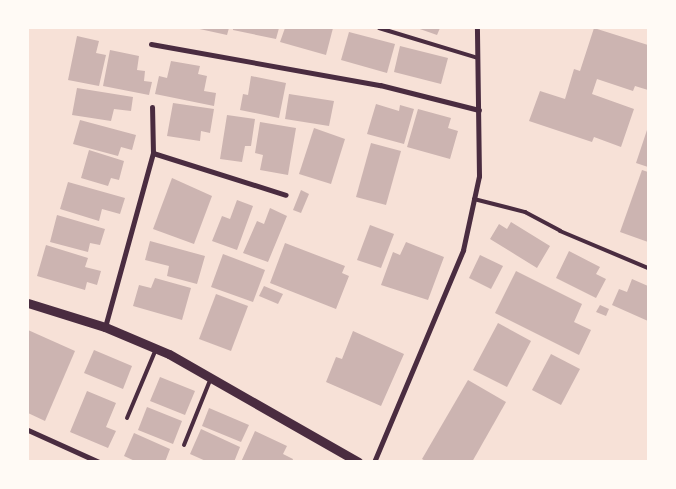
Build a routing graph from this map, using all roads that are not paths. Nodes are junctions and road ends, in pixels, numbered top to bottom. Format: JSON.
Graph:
{"nodes":[{"id":1,"x":379,"y":28,"type":"edge"},
{"id":2,"x":476,"y":28,"type":"edge"},
{"id":3,"x":151,"y":44,"type":"dead end"},
{"id":4,"x":478,"y":58,"type":"junction"},
{"id":5,"x":152,"y":107,"type":"dead end"},
{"id":6,"x":479,"y":110,"type":"junction"},
{"id":7,"x":153,"y":153,"type":"junction"},
{"id":8,"x":286,"y":195,"type":"dead end"},
{"id":9,"x":474,"y":199,"type":"junction"},
{"id":10,"x":648,"y":268,"type":"edge"},
{"id":11,"x":28,"y":303,"type":"edge"},
{"id":12,"x":105,"y":327,"type":"junction"},
{"id":13,"x":156,"y":349,"type":"junction"},
{"id":14,"x":211,"y":378,"type":"junction"},
{"id":15,"x":127,"y":418,"type":"dead end"},
{"id":16,"x":28,"y":430,"type":"edge"},
{"id":17,"x":184,"y":445,"type":"dead end"},
{"id":18,"x":99,"y":462,"type":"edge"},
{"id":19,"x":358,"y":462,"type":"edge"},
{"id":20,"x":374,"y":462,"type":"edge"}],
"edges":[{"from":1,"to":4,"type":"lane"},
{"from":2,"to":4,"type":"street"},
{"from":3,"to":6,"type":"street"},
{"from":4,"to":6,"type":"street"},
{"from":5,"to":7,"type":"street"},
{"from":6,"to":9,"type":"street"},
{"from":7,"to":8,"type":"street"},
{"from":7,"to":12,"type":"street"},
{"from":9,"to":10,"type":"lane"},
{"from":9,"to":20,"type":"street"},
{"from":11,"to":12,"type":"street"},
{"from":12,"to":13,"type":"street"},
{"from":13,"to":14,"type":"street"},
{"from":13,"to":15,"type":"lane"},
{"from":14,"to":17,"type":"lane"},
{"from":14,"to":19,"type":"street"},
{"from":16,"to":18,"type":"street"}]}
